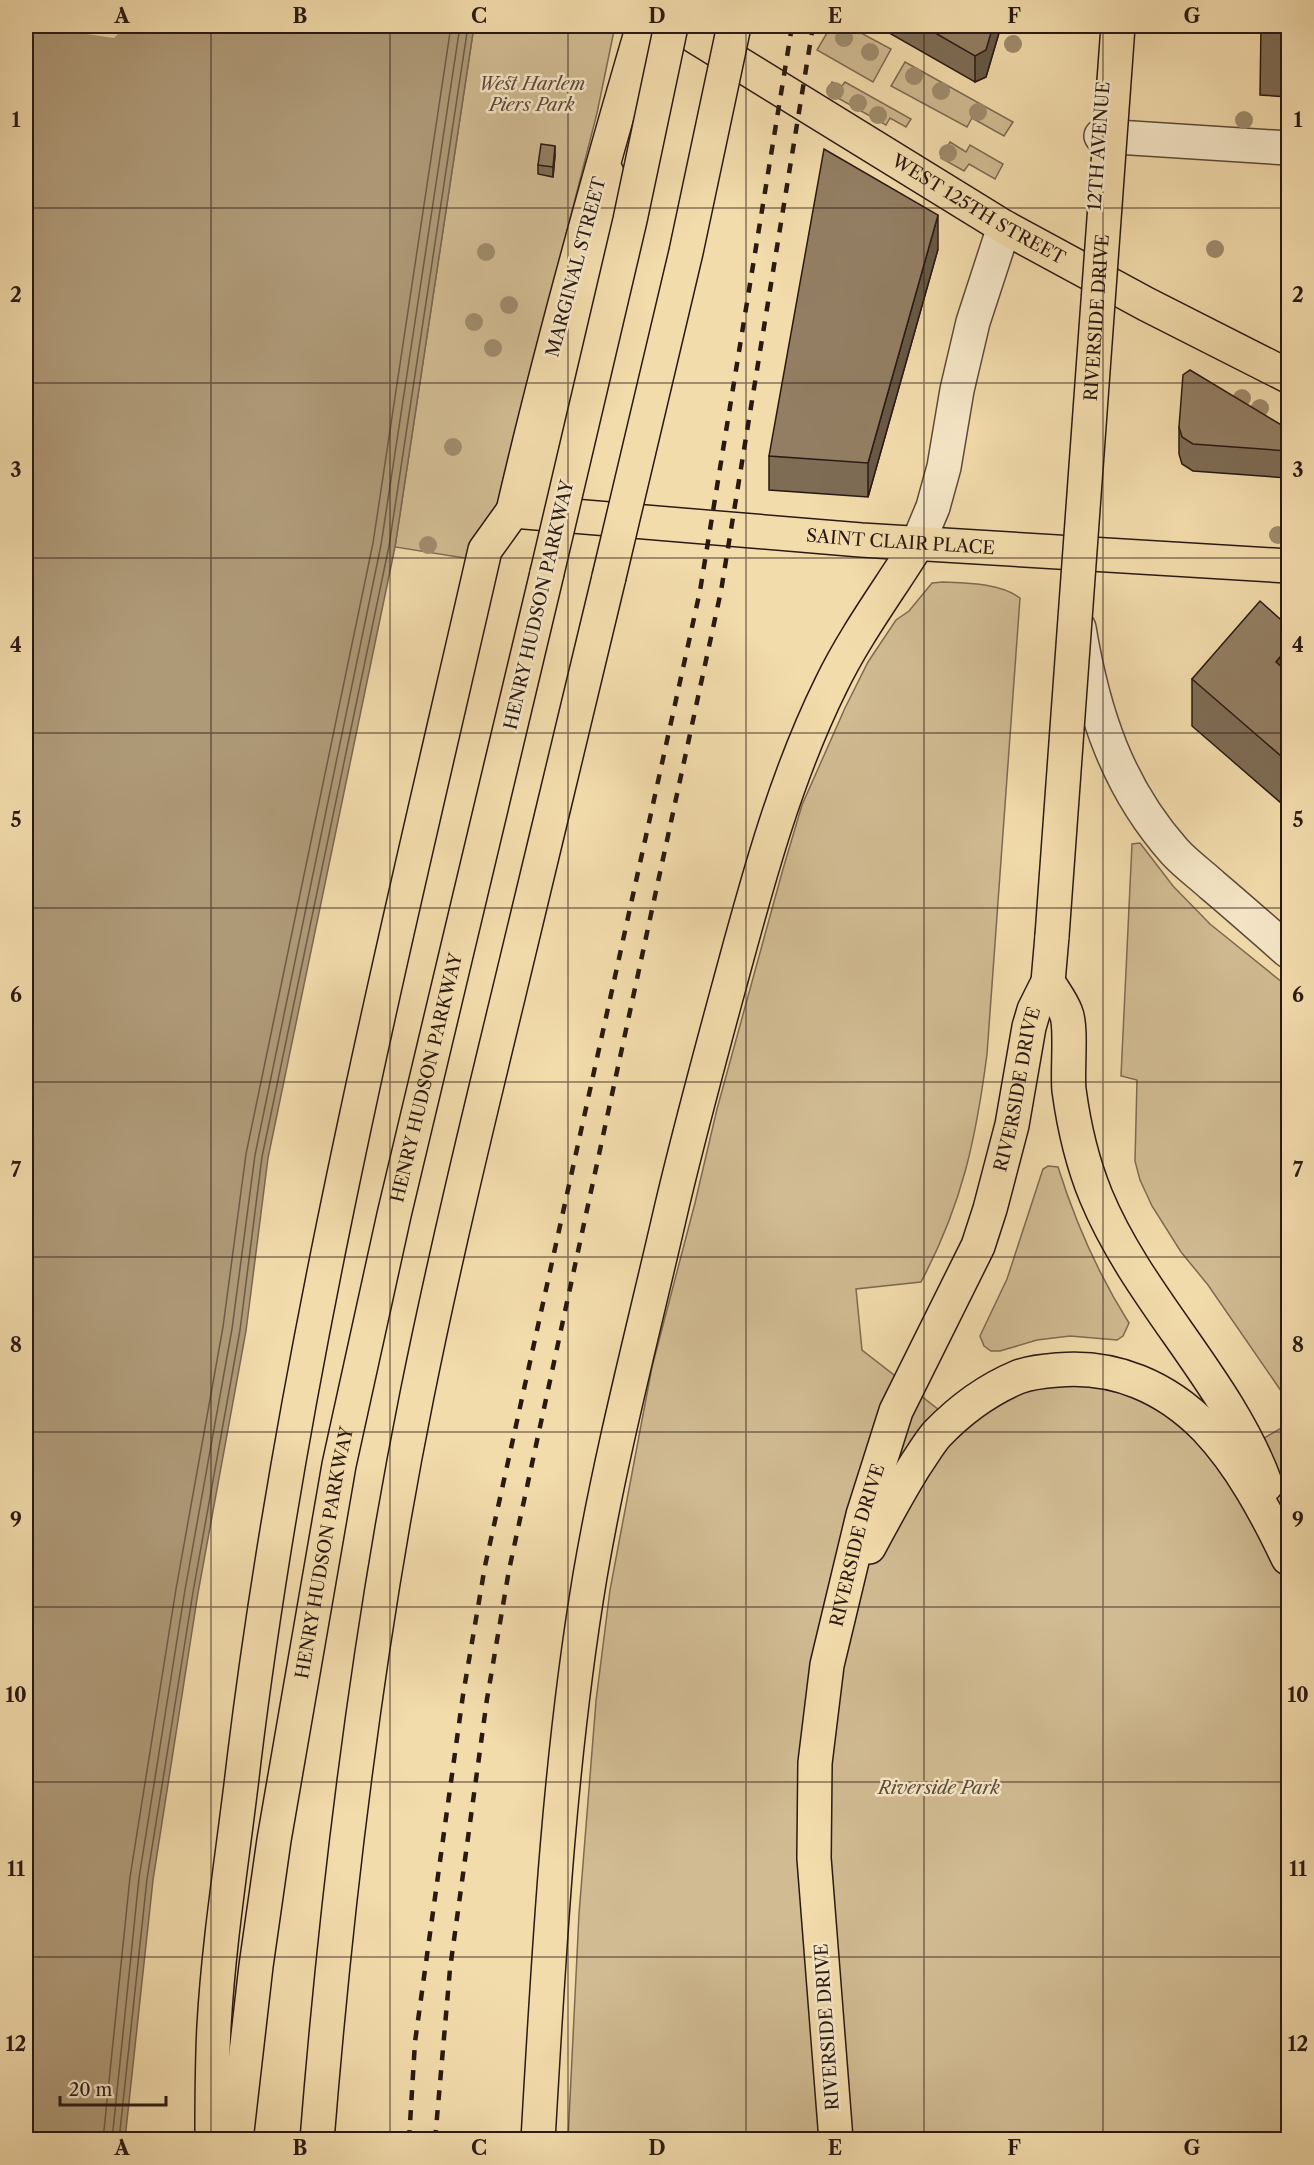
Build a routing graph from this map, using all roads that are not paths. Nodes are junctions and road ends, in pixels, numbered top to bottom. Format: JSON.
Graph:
{"nodes":[{"id":1,"x":644,"y":26,"type":"edge"},
{"id":2,"x":671,"y":26,"type":"edge"},
{"id":3,"x":678,"y":26,"type":"edge"},
{"id":4,"x":734,"y":26,"type":"edge"},
{"id":5,"x":1108,"y":26,"type":"edge"},
{"id":6,"x":1118,"y":26,"type":"edge"},
{"id":7,"x":1101,"y":136,"type":"junction"},
{"id":8,"x":1288,"y":148,"type":"edge"},
{"id":9,"x":1004,"y":227,"type":"junction"},
{"id":10,"x":1089,"y":274,"type":"junction"},
{"id":11,"x":1288,"y":376,"type":"edge"},
{"id":12,"x":528,"y":512,"type":"junction"},
{"id":13,"x":918,"y":543,"type":"junction"},
{"id":14,"x":1069,"y":553,"type":"junction"},
{"id":15,"x":1288,"y":566,"type":"edge"},
{"id":16,"x":1288,"y":951,"type":"edge"},
{"id":17,"x":1048,"y":982,"type":"junction"},
{"id":18,"x":1288,"y":1559,"type":"edge"},
{"id":19,"x":844,"y":1597,"type":"junction"},
{"id":20,"x":212,"y":2139,"type":"edge"},
{"id":21,"x":236,"y":2139,"type":"edge"},
{"id":22,"x":317,"y":2139,"type":"edge"},
{"id":23,"x":538,"y":2139,"type":"edge"},
{"id":24,"x":836,"y":2139,"type":"edge"}],
"edges":[{"from":1,"to":12,"type":"main road","name":"MARGINAL STREET"},
{"from":2,"to":21,"type":"main road","name":"HENRY HUDSON PARKWAY","bridge":true},
{"from":3,"to":9,"type":"main road","name":"WEST 125TH STREET"},
{"from":4,"to":22,"type":"main road","bridge":true},
{"from":5,"to":7,"type":"street","name":"12TH AVENUE"},
{"from":6,"to":17,"type":"main road","name":"RIVERSIDE DRIVE","bridge":true},
{"from":7,"to":8,"type":"street"},
{"from":7,"to":10,"type":"street","name":"12TH AVENUE"},
{"from":9,"to":10,"type":"main road","name":"WEST 125TH STREET"},
{"from":9,"to":13,"type":"street"},
{"from":10,"to":11,"type":"main road","name":"WEST 125TH STREET"},
{"from":10,"to":14,"type":"street","name":"12TH AVENUE"},
{"from":12,"to":13,"type":"main road","name":"SAINT CLAIR PLACE"},
{"from":12,"to":20,"type":"main road"},
{"from":13,"to":14,"type":"main road","name":"SAINT CLAIR PLACE"},
{"from":13,"to":23,"type":"main road"},
{"from":14,"to":15,"type":"main road","name":"SAINT CLAIR PLACE"},
{"from":14,"to":16,"type":"street"},
{"from":17,"to":18,"type":"main road","name":"RIVERSIDE DRIVE"},
{"from":17,"to":19,"type":"main road","name":"RIVERSIDE DRIVE"},
{"from":18,"to":19,"type":"main road"},
{"from":19,"to":24,"type":"main road","name":"RIVERSIDE DRIVE"}]}
